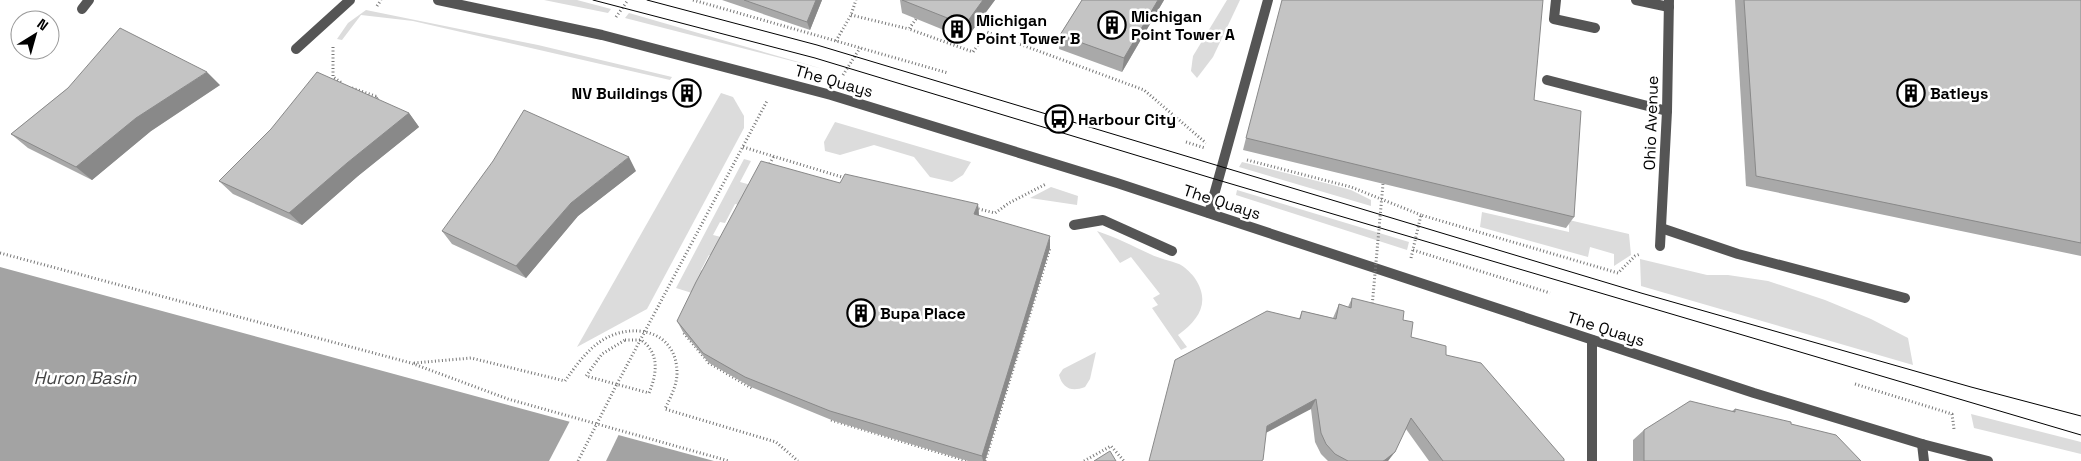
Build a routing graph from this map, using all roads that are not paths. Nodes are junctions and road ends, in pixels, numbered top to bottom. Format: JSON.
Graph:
{"nodes":[{"id":1,"x":89,"y":0,"type":"edge"},
{"id":2,"x":350,"y":0,"type":"edge"},
{"id":3,"x":438,"y":0,"type":"edge"},
{"id":4,"x":1268,"y":0,"type":"edge"},
{"id":5,"x":1556,"y":0,"type":"edge"},
{"id":6,"x":1636,"y":0,"type":"edge"},
{"id":7,"x":1669,"y":4,"type":"edge"},
{"id":8,"x":82,"y":9,"type":"dead end"},
{"id":9,"x":1595,"y":28,"type":"dead end"},
{"id":10,"x":296,"y":50,"type":"dead end"},
{"id":11,"x":1547,"y":80,"type":"dead end"},
{"id":12,"x":1667,"y":111,"type":"junction"},
{"id":13,"x":1209,"y":213,"type":"junction"},
{"id":14,"x":1074,"y":225,"type":"dead end"},
{"id":15,"x":1661,"y":228,"type":"junction"},
{"id":16,"x":1660,"y":246,"type":"road end"},
{"id":17,"x":1172,"y":251,"type":"dead end"},
{"id":18,"x":1906,"y":298,"type":"dead end"},
{"id":19,"x":1592,"y":340,"type":"junction"},
{"id":20,"x":1922,"y":444,"type":"junction"},
{"id":21,"x":1592,"y":461,"type":"edge"},
{"id":22,"x":1924,"y":461,"type":"edge"},
{"id":23,"x":1988,"y":461,"type":"edge"}],
"edges":[{"from":1,"to":8,"type":"street"},
{"from":2,"to":10,"type":"street"},
{"from":3,"to":13,"type":"street","name":"The Quays"},
{"from":4,"to":13,"type":"street"},
{"from":5,"to":9,"type":"street"},
{"from":6,"to":7,"type":"street"},
{"from":7,"to":12,"type":"street","name":"Ohio Avenue"},
{"from":11,"to":12,"type":"street"},
{"from":12,"to":15,"type":"street","name":"Ohio Avenue"},
{"from":13,"to":19,"type":"street","name":"The Quays"},
{"from":14,"to":17,"type":"street"},
{"from":15,"to":16,"type":"street","name":"Ohio Avenue"},
{"from":15,"to":18,"type":"street"},
{"from":19,"to":20,"type":"street","name":"The Quays"},
{"from":19,"to":21,"type":"street"},
{"from":20,"to":22,"type":"street"},
{"from":20,"to":23,"type":"street","name":"The Quays"}]}
